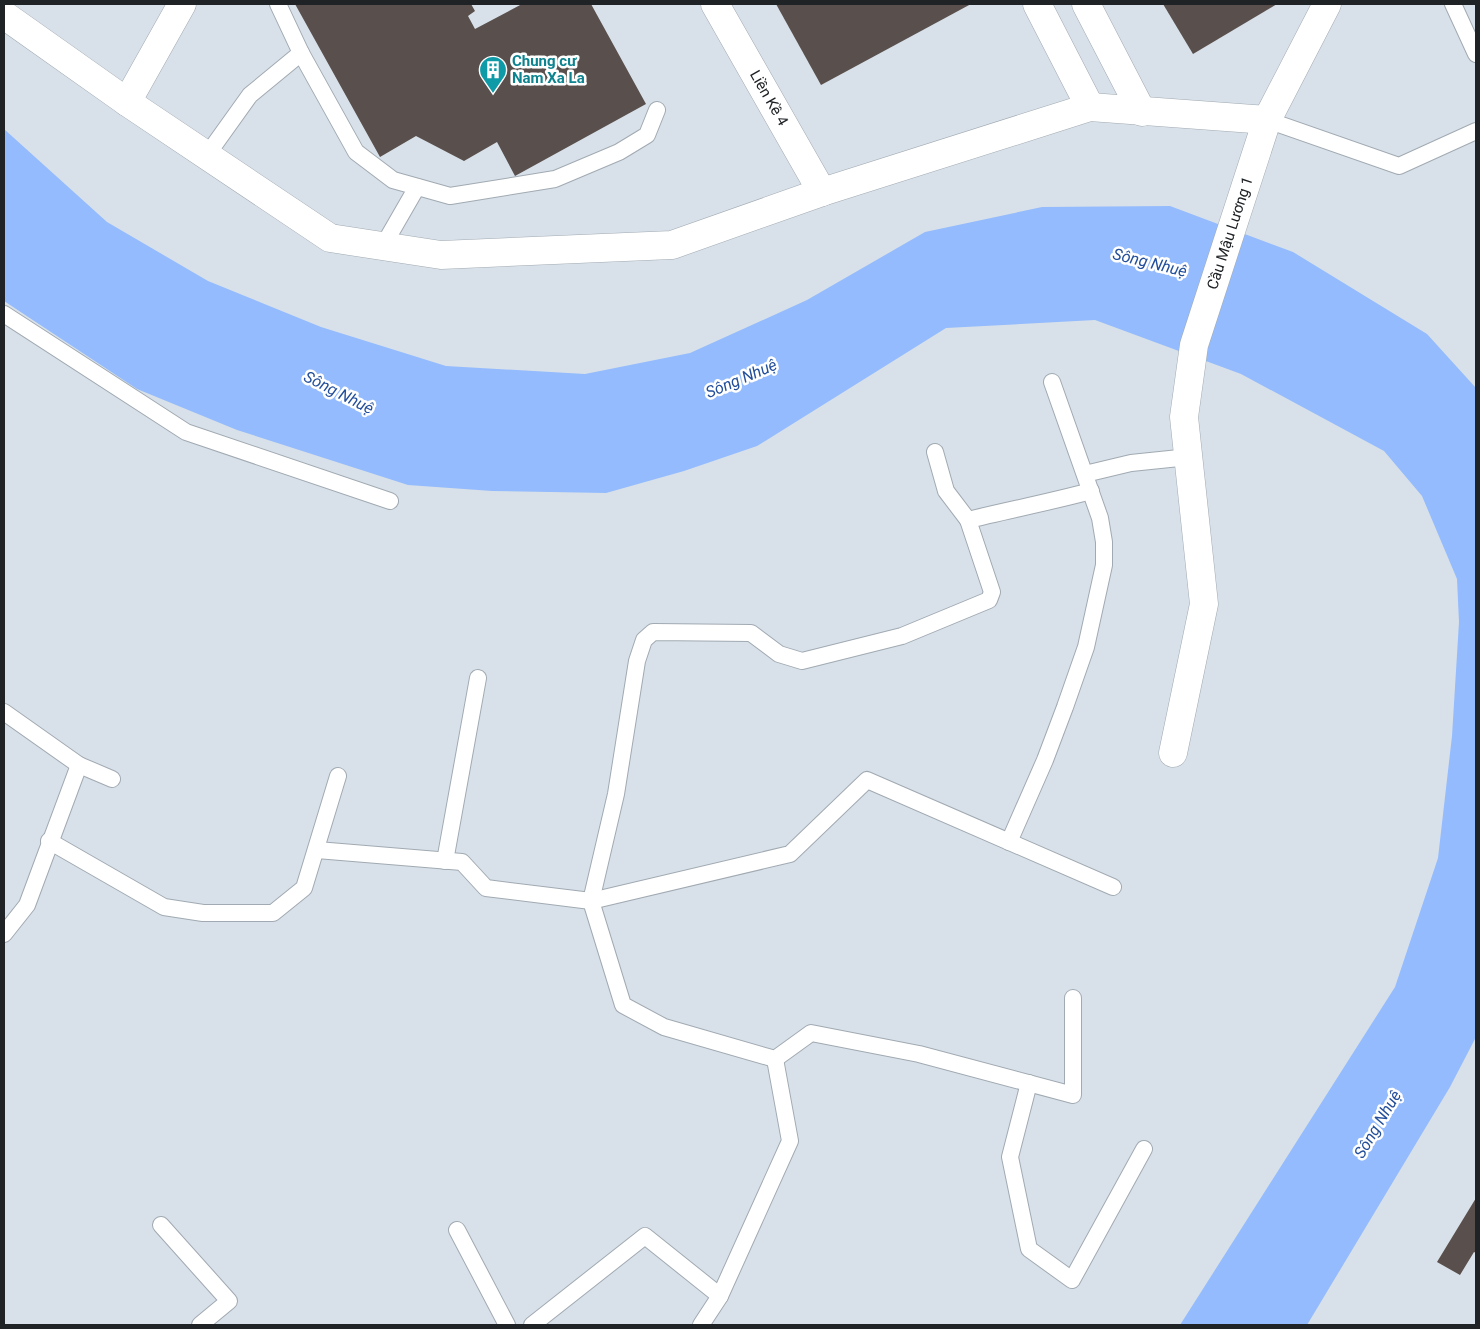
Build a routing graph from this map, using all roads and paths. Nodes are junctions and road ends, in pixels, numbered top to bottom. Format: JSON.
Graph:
{"nodes":[{"id":1,"x":182,"y":4,"type":"edge"},
{"id":2,"x":278,"y":4,"type":"edge"},
{"id":3,"x":715,"y":4,"type":"edge"},
{"id":4,"x":1037,"y":4,"type":"edge"},
{"id":5,"x":1086,"y":4,"type":"edge"},
{"id":6,"x":1326,"y":4,"type":"edge"},
{"id":7,"x":1453,"y":4,"type":"edge"},
{"id":8,"x":4,"y":15,"type":"edge"},
{"id":9,"x":301,"y":53,"type":"junction"},
{"id":10,"x":1476,"y":54,"type":"edge"},
{"id":11,"x":127,"y":102,"type":"junction"},
{"id":12,"x":1090,"y":107,"type":"junction"},
{"id":13,"x":657,"y":110,"type":"dead end"},
{"id":14,"x":1142,"y":112,"type":"junction"},
{"id":15,"x":1268,"y":120,"type":"junction"},
{"id":16,"x":1476,"y":131,"type":"edge"},
{"id":17,"x":207,"y":155,"type":"junction"},
{"id":18,"x":417,"y":187,"type":"junction"},
{"id":19,"x":822,"y":192,"type":"junction"},
{"id":20,"x":383,"y":246,"type":"junction"},
{"id":21,"x":4,"y":314,"type":"edge"},
{"id":22,"x":1052,"y":382,"type":"dead end"},
{"id":23,"x":935,"y":452,"type":"dead end"},
{"id":24,"x":1189,"y":457,"type":"junction"},
{"id":25,"x":1085,"y":474,"type":"junction"},
{"id":26,"x":1091,"y":490,"type":"junction"},
{"id":27,"x":390,"y":501,"type":"dead end"},
{"id":28,"x":968,"y":520,"type":"junction"},
{"id":29,"x":478,"y":678,"type":"dead end"},
{"id":30,"x":4,"y":712,"type":"edge"},
{"id":31,"x":1173,"y":753,"type":"dead end"},
{"id":32,"x":79,"y":765,"type":"junction"},
{"id":33,"x":338,"y":776,"type":"dead end"},
{"id":34,"x":112,"y":779,"type":"dead end"},
{"id":35,"x":49,"y":841,"type":"junction"},
{"id":36,"x":1009,"y":842,"type":"junction"},
{"id":37,"x":317,"y":850,"type":"junction"},
{"id":38,"x":445,"y":861,"type":"junction"},
{"id":39,"x":1113,"y":887,"type":"dead end"},
{"id":40,"x":592,"y":901,"type":"junction"},
{"id":41,"x":4,"y":934,"type":"edge"},
{"id":42,"x":1073,"y":998,"type":"dead end"},
{"id":43,"x":775,"y":1059,"type":"junction"},
{"id":44,"x":1029,"y":1083,"type":"junction"},
{"id":45,"x":1144,"y":1148,"type":"dead end"},
{"id":46,"x":161,"y":1225,"type":"dead end"},
{"id":47,"x":457,"y":1230,"type":"dead end"},
{"id":48,"x":720,"y":1296,"type":"junction"},
{"id":49,"x":200,"y":1325,"type":"edge"},
{"id":50,"x":507,"y":1325,"type":"edge"},
{"id":51,"x":532,"y":1325,"type":"edge"},
{"id":52,"x":701,"y":1325,"type":"edge"}],
"edges":[{"from":1,"to":11,"type":"street"},
{"from":2,"to":9,"type":"lane"},
{"from":3,"to":19,"type":"street","name":"Liền Kề 4"},
{"from":4,"to":12,"type":"street"},
{"from":5,"to":14,"type":"street"},
{"from":6,"to":15,"type":"street","name":"Cầu Mậu Lương 1"},
{"from":7,"to":10,"type":"lane"},
{"from":8,"to":11,"type":"street"},
{"from":9,"to":17,"type":"lane"},
{"from":9,"to":18,"type":"lane"},
{"from":11,"to":17,"type":"street"},
{"from":12,"to":14,"type":"street"},
{"from":12,"to":19,"type":"street"},
{"from":13,"to":18,"type":"lane"},
{"from":14,"to":15,"type":"street"},
{"from":15,"to":16,"type":"lane"},
{"from":15,"to":24,"type":"street","name":"Cầu Mậu Lương 1"},
{"from":17,"to":20,"type":"street"},
{"from":18,"to":20,"type":"lane"},
{"from":19,"to":20,"type":"street"},
{"from":21,"to":27,"type":"lane"},
{"from":22,"to":25,"type":"lane"},
{"from":23,"to":28,"type":"lane"},
{"from":24,"to":25,"type":"lane"},
{"from":24,"to":31,"type":"street","name":"Cầu Mậu Lương 1"},
{"from":25,"to":26,"type":"lane"},
{"from":26,"to":28,"type":"lane"},
{"from":26,"to":36,"type":"lane"},
{"from":28,"to":40,"type":"lane"},
{"from":29,"to":38,"type":"lane"},
{"from":30,"to":32,"type":"lane"},
{"from":32,"to":34,"type":"lane"},
{"from":32,"to":35,"type":"lane"},
{"from":33,"to":37,"type":"lane"},
{"from":35,"to":37,"type":"lane"},
{"from":35,"to":41,"type":"lane"},
{"from":36,"to":39,"type":"lane"},
{"from":36,"to":40,"type":"lane"},
{"from":37,"to":38,"type":"lane"},
{"from":38,"to":40,"type":"lane"},
{"from":40,"to":43,"type":"lane"},
{"from":42,"to":44,"type":"lane"},
{"from":43,"to":44,"type":"lane"},
{"from":43,"to":48,"type":"lane"},
{"from":44,"to":45,"type":"lane"},
{"from":46,"to":49,"type":"lane"},
{"from":47,"to":50,"type":"lane"},
{"from":48,"to":51,"type":"lane"},
{"from":48,"to":52,"type":"lane"}]}
